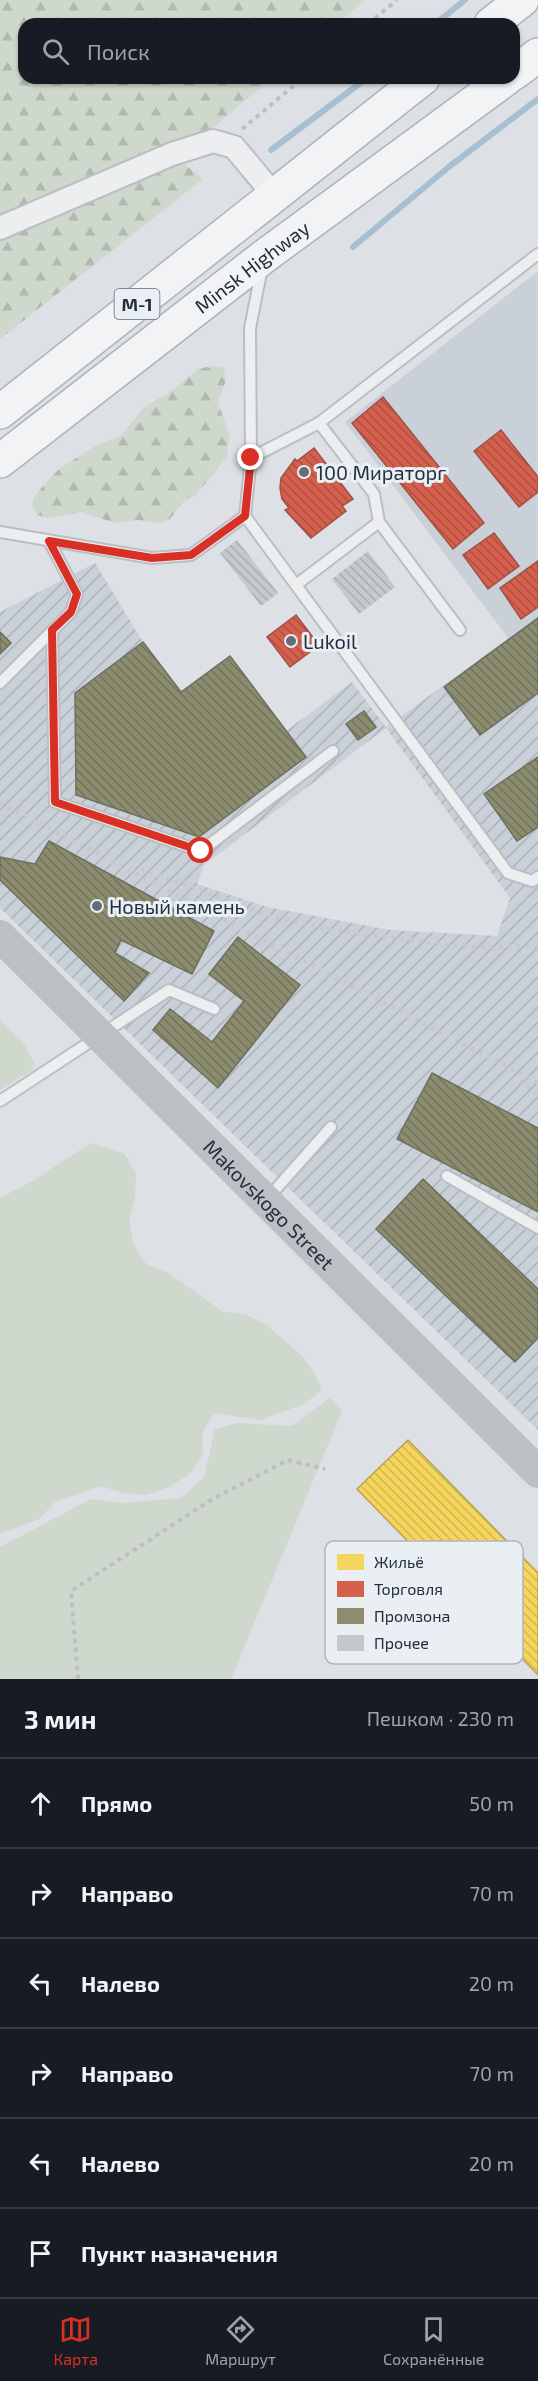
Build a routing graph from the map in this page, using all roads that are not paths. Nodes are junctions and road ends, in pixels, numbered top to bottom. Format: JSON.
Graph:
{"nodes":[{"id":1,"x":522,"y":0,"type":"edge"},
{"id":2,"x":499,"y":18,"type":"edge"},
{"id":3,"x":538,"y":55,"type":"edge"},
{"id":4,"x":520,"y":68,"type":"edge"},
{"id":5,"x":415,"y":84,"type":"edge"},
{"id":6,"x":499,"y":84,"type":"edge"},
{"id":7,"x":274,"y":195,"type":"junction"},
{"id":8,"x":0,"y":228,"type":"edge"},
{"id":9,"x":538,"y":254,"type":"edge"},
{"id":10,"x":266,"y":255,"type":"junction"},
{"id":11,"x":0,"y":412,"type":"edge"},
{"id":12,"x":319,"y":423,"type":"junction"},
{"id":13,"x":251,"y":458,"type":"junction"},
{"id":14,"x":0,"y":461,"type":"edge"},
{"id":15,"x":245,"y":516,"type":"junction"},
{"id":16,"x":379,"y":522,"type":"junction"},
{"id":17,"x":0,"y":532,"type":"edge"},
{"id":18,"x":49,"y":541,"type":"junction"},
{"id":19,"x":296,"y":585,"type":"junction"},
{"id":20,"x":52,"y":630,"type":"junction"},
{"id":21,"x":460,"y":630,"type":"dead end"},
{"id":22,"x":0,"y":683,"type":"edge"},
{"id":23,"x":333,"y":751,"type":"dead end"},
{"id":24,"x":536,"y":880,"type":"edge"},
{"id":25,"x":0,"y":936,"type":"edge"},
{"id":26,"x":214,"y":1010,"type":"dead end"},
{"id":27,"x":102,"y":1036,"type":"junction"},
{"id":28,"x":0,"y":1101,"type":"edge"},
{"id":29,"x":331,"y":1127,"type":"dead end"},
{"id":30,"x":447,"y":1176,"type":"dead end"},
{"id":31,"x":266,"y":1200,"type":"junction"},
{"id":32,"x":538,"y":1228,"type":"edge"},
{"id":33,"x":538,"y":1472,"type":"edge"}],
"edges":[{"from":1,"to":2,"type":"highway"},
{"from":3,"to":4,"type":"highway"},
{"from":5,"to":7,"type":"highway","name":"Minsk Highway","number":"М-1"},
{"from":6,"to":10,"type":"highway","name":"Minsk Highway","number":"М-1"},
{"from":7,"to":8,"type":"street"},
{"from":7,"to":11,"type":"highway","name":"Minsk Highway","number":"М-1"},
{"from":9,"to":12,"type":"lane"},
{"from":10,"to":13,"type":"lane"},
{"from":10,"to":14,"type":"highway","name":"Minsk Highway","number":"М-1"},
{"from":12,"to":13,"type":"lane"},
{"from":12,"to":16,"type":"lane"},
{"from":13,"to":15,"type":"lane"},
{"from":15,"to":18,"type":"lane"},
{"from":15,"to":19,"type":"lane"},
{"from":16,"to":19,"type":"lane"},
{"from":16,"to":21,"type":"lane"},
{"from":17,"to":18,"type":"lane"},
{"from":18,"to":20,"type":"lane"},
{"from":19,"to":24,"type":"lane"},
{"from":20,"to":22,"type":"lane"},
{"from":20,"to":23,"type":"lane"},
{"from":25,"to":27,"type":"main road","name":"Makovskogo Street"},
{"from":26,"to":27,"type":"lane"},
{"from":27,"to":28,"type":"lane"},
{"from":27,"to":31,"type":"main road","name":"Makovskogo Street"},
{"from":29,"to":31,"type":"lane"},
{"from":30,"to":32,"type":"lane"},
{"from":31,"to":33,"type":"main road","name":"Makovskogo Street"}]}
